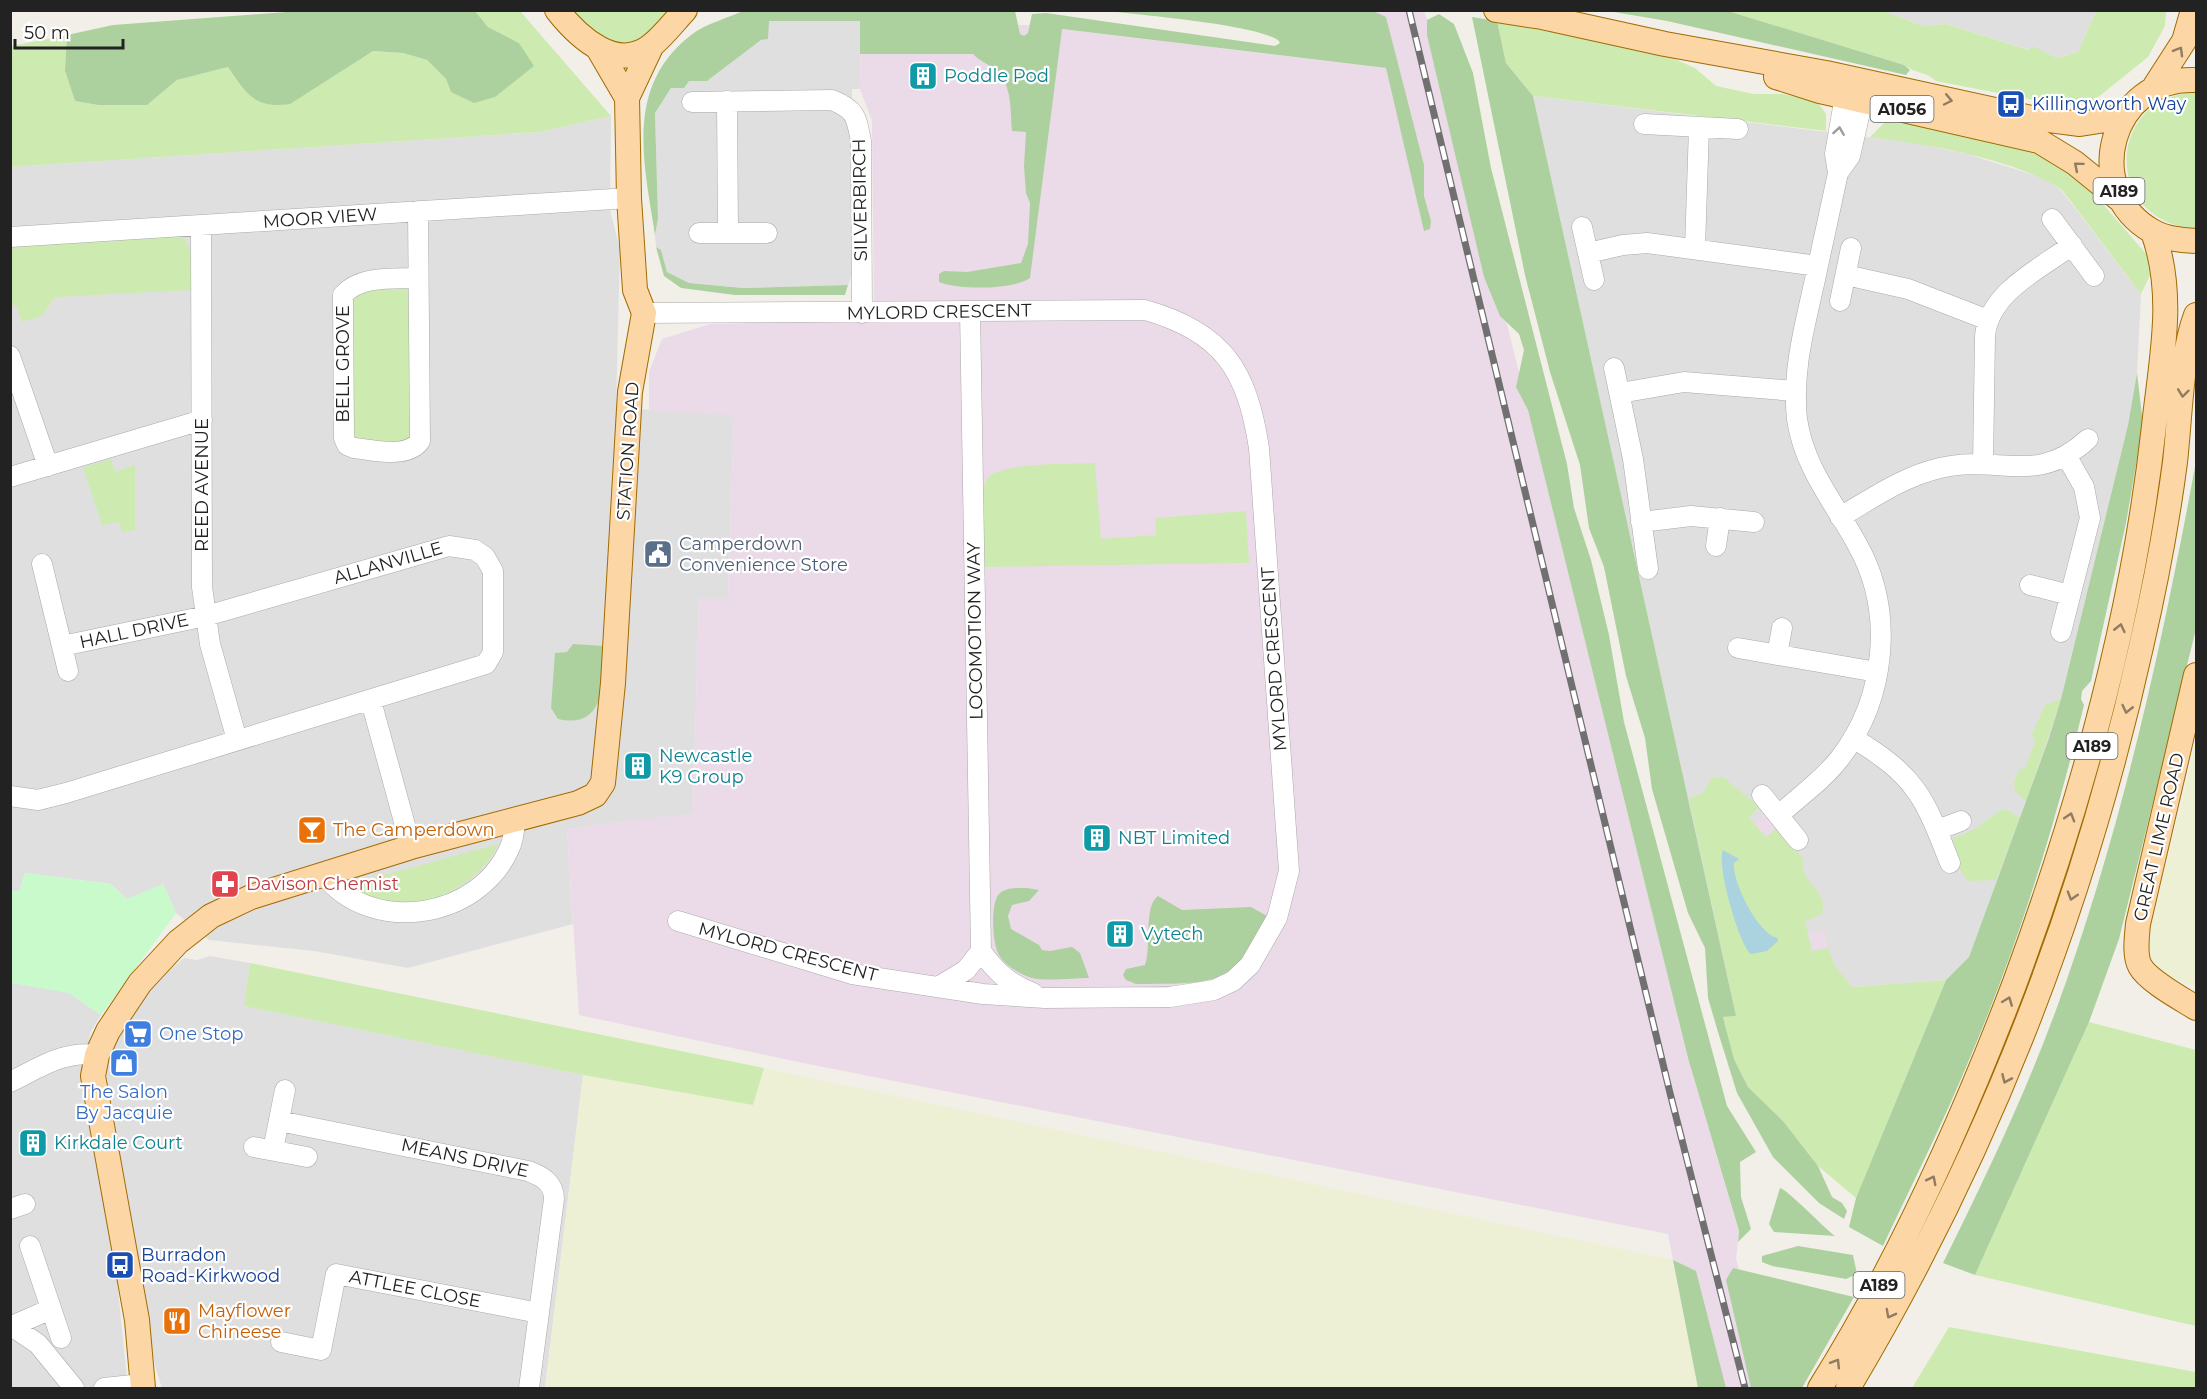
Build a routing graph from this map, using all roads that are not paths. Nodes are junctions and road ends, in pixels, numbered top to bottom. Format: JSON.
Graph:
{"nodes":[{"id":1,"x":685,"y":10,"type":"edge"},
{"id":2,"x":1496,"y":10,"type":"edge"},
{"id":3,"x":2193,"y":10,"type":"edge"},
{"id":4,"x":557,"y":11,"type":"edge"},
{"id":5,"x":651,"y":46,"type":"junction"},
{"id":6,"x":599,"y":51,"type":"junction"},
{"id":7,"x":2196,"y":80,"type":"edge"},
{"id":8,"x":2155,"y":86,"type":"junction"},
{"id":9,"x":1856,"y":89,"type":"junction"},
{"id":10,"x":627,"y":98,"type":"junction"},
{"id":11,"x":727,"y":101,"type":"junction"},
{"id":12,"x":692,"y":102,"type":"dead end"},
{"id":13,"x":2126,"y":114,"type":"junction"},
{"id":14,"x":1644,"y":124,"type":"dead end"},
{"id":15,"x":1699,"y":127,"type":"junction"},
{"id":16,"x":1738,"y":129,"type":"dead end"},
{"id":17,"x":629,"y":198,"type":"junction"},
{"id":18,"x":2124,"y":203,"type":"junction"},
{"id":19,"x":418,"y":211,"type":"junction"},
{"id":20,"x":2052,"y":219,"type":"dead end"},
{"id":21,"x":201,"y":225,"type":"junction"},
{"id":22,"x":1582,"y":227,"type":"dead end"},
{"id":23,"x":2153,"y":232,"type":"junction"},
{"id":24,"x":699,"y":233,"type":"dead end"},
{"id":25,"x":728,"y":233,"type":"junction"},
{"id":26,"x":768,"y":233,"type":"dead end"},
{"id":27,"x":10,"y":237,"type":"edge"},
{"id":28,"x":2196,"y":241,"type":"edge"},
{"id":29,"x":2072,"y":245,"type":"junction"},
{"id":30,"x":1695,"y":248,"type":"junction"},
{"id":31,"x":1851,"y":248,"type":"dead end"},
{"id":32,"x":1588,"y":253,"type":"junction"},
{"id":33,"x":1818,"y":266,"type":"junction"},
{"id":34,"x":1845,"y":275,"type":"junction"},
{"id":35,"x":2094,"y":276,"type":"dead end"},
{"id":36,"x":418,"y":278,"type":"junction"},
{"id":37,"x":1594,"y":280,"type":"dead end"},
{"id":38,"x":1840,"y":301,"type":"dead end"},
{"id":39,"x":970,"y":311,"type":"junction"},
{"id":40,"x":644,"y":313,"type":"junction"},
{"id":41,"x":862,"y":313,"type":"junction"},
{"id":42,"x":2196,"y":315,"type":"edge"},
{"id":43,"x":1988,"y":320,"type":"junction"},
{"id":44,"x":10,"y":356,"type":"edge"},
{"id":45,"x":1614,"y":368,"type":"dead end"},
{"id":46,"x":1795,"y":391,"type":"junction"},
{"id":47,"x":1620,"y":393,"type":"junction"},
{"id":48,"x":202,"y":420,"type":"junction"},
{"id":49,"x":2088,"y":439,"type":"dead end"},
{"id":50,"x":2067,"y":457,"type":"junction"},
{"id":51,"x":1983,"y":464,"type":"junction"},
{"id":52,"x":48,"y":466,"type":"junction"},
{"id":53,"x":10,"y":477,"type":"edge"},
{"id":54,"x":1840,"y":517,"type":"junction"},
{"id":55,"x":1720,"y":518,"type":"junction"},
{"id":56,"x":1641,"y":522,"type":"junction"},
{"id":57,"x":1754,"y":522,"type":"dead end"},
{"id":58,"x":1716,"y":546,"type":"dead end"},
{"id":59,"x":42,"y":564,"type":"dead end"},
{"id":60,"x":1648,"y":569,"type":"dead end"},
{"id":61,"x":2030,"y":585,"type":"dead end"},
{"id":62,"x":2070,"y":595,"type":"junction"},
{"id":63,"x":206,"y":616,"type":"junction"},
{"id":64,"x":1782,"y":628,"type":"dead end"},
{"id":65,"x":2061,"y":632,"type":"dead end"},
{"id":66,"x":62,"y":646,"type":"junction"},
{"id":67,"x":1738,"y":648,"type":"dead end"},
{"id":68,"x":1778,"y":655,"type":"junction"},
{"id":69,"x":68,"y":671,"type":"dead end"},
{"id":70,"x":1877,"y":672,"type":"junction"},
{"id":71,"x":2196,"y":675,"type":"edge"},
{"id":72,"x":371,"y":701,"type":"junction"},
{"id":73,"x":1853,"y":738,"type":"junction"},
{"id":74,"x":237,"y":740,"type":"junction"},
{"id":75,"x":1762,"y":795,"type":"dead end"},
{"id":76,"x":10,"y":796,"type":"edge"},
{"id":77,"x":1780,"y":814,"type":"junction"},
{"id":78,"x":516,"y":820,"type":"junction"},
{"id":79,"x":1961,"y":821,"type":"dead end"},
{"id":80,"x":1937,"y":830,"type":"junction"},
{"id":81,"x":1798,"y":840,"type":"dead end"},
{"id":82,"x":411,"y":847,"type":"junction"},
{"id":83,"x":1950,"y":863,"type":"dead end"},
{"id":84,"x":324,"y":875,"type":"junction"},
{"id":85,"x":678,"y":921,"type":"dead end"},
{"id":86,"x":981,"y":951,"type":"junction"},
{"id":87,"x":938,"y":987,"type":"junction"},
{"id":88,"x":1045,"y":998,"type":"junction"},
{"id":89,"x":2196,"y":1008,"type":"edge"},
{"id":90,"x":97,"y":1055,"type":"junction"},
{"id":91,"x":10,"y":1082,"type":"edge"},
{"id":92,"x":285,"y":1090,"type":"dead end"},
{"id":93,"x":279,"y":1121,"type":"junction"},
{"id":94,"x":307,"y":1157,"type":"dead end"},
{"id":95,"x":30,"y":1246,"type":"dead end"},
{"id":96,"x":51,"y":1309,"type":"junction"},
{"id":97,"x":538,"y":1313,"type":"junction"},
{"id":98,"x":13,"y":1330,"type":"edge"},
{"id":99,"x":62,"y":1338,"type":"dead end"},
{"id":100,"x":1863,"y":1341,"type":"junction"},
{"id":101,"x":281,"y":1342,"type":"dead end"},
{"id":102,"x":142,"y":1386,"type":"edge"},
{"id":103,"x":74,"y":1389,"type":"edge"},
{"id":104,"x":104,"y":1389,"type":"edge"},
{"id":105,"x":529,"y":1389,"type":"edge"},
{"id":106,"x":1820,"y":1389,"type":"edge"},
{"id":107,"x":1848,"y":1389,"type":"edge"}],
"edges":[{"from":1,"to":5,"type":"main road"},
{"from":2,"to":9,"type":"main road","number":"A1056"},
{"from":8,"to":3,"type":"main road","number":"A189","one_way":true},
{"from":4,"to":6,"type":"main road","name":"STATION ROAD"},
{"from":5,"to":6,"type":"main road"},
{"from":5,"to":10,"type":"main road","name":"STATION ROAD"},
{"from":6,"to":10,"type":"main road","name":"STATION ROAD"},
{"from":7,"to":8,"type":"main road"},
{"from":8,"to":13,"type":"main road","number":"A189"},
{"from":9,"to":13,"type":"main road","number":"A1056","one_way":true},
{"from":18,"to":9,"type":"main road","number":"A1056","one_way":true},
{"from":9,"to":33,"type":"street"},
{"from":10,"to":17,"type":"main road","name":"STATION ROAD"},
{"from":11,"to":12,"type":"street"},
{"from":11,"to":25,"type":"street"},
{"from":11,"to":41,"type":"street","name":"SILVERBIRCH"},
{"from":13,"to":18,"type":"main road","number":"A189"},
{"from":14,"to":15,"type":"street"},
{"from":15,"to":16,"type":"street"},
{"from":15,"to":30,"type":"street"},
{"from":17,"to":19,"type":"street","name":"MOOR VIEW"},
{"from":17,"to":40,"type":"main road","name":"STATION ROAD"},
{"from":18,"to":23,"type":"main road","number":"A189"},
{"from":19,"to":21,"type":"street","name":"MOOR VIEW"},
{"from":19,"to":36,"type":"street"},
{"from":20,"to":29,"type":"street"},
{"from":21,"to":27,"type":"street","name":"MOOR VIEW"},
{"from":21,"to":48,"type":"street","name":"REED AVENUE"},
{"from":22,"to":32,"type":"street"},
{"from":23,"to":28,"type":"main road","number":"A189"},
{"from":100,"to":23,"type":"main road","number":"A189","one_way":true},
{"from":24,"to":25,"type":"street"},
{"from":25,"to":26,"type":"street"},
{"from":29,"to":35,"type":"street"},
{"from":29,"to":43,"type":"street"},
{"from":30,"to":32,"type":"street"},
{"from":30,"to":33,"type":"street"},
{"from":31,"to":34,"type":"street"},
{"from":32,"to":37,"type":"street"},
{"from":33,"to":46,"type":"street"},
{"from":34,"to":38,"type":"street"},
{"from":34,"to":43,"type":"street"},
{"from":36,"to":36,"type":"street","name":"BELL GROVE"},
{"from":39,"to":41,"type":"street","name":"MYLORD CRESCENT"},
{"from":39,"to":86,"type":"street","name":"LOCOMOTION WAY"},
{"from":39,"to":88,"type":"street","name":"MYLORD CRESCENT"},
{"from":40,"to":41,"type":"street","name":"MYLORD CRESCENT"},
{"from":40,"to":78,"type":"main road","name":"STATION ROAD"},
{"from":42,"to":100,"type":"main road","number":"A189","one_way":true},
{"from":43,"to":51,"type":"street"},
{"from":44,"to":52,"type":"street"},
{"from":45,"to":47,"type":"street"},
{"from":46,"to":47,"type":"street"},
{"from":46,"to":54,"type":"street"},
{"from":47,"to":56,"type":"street"},
{"from":48,"to":52,"type":"street"},
{"from":48,"to":63,"type":"street","name":"REED AVENUE"},
{"from":49,"to":50,"type":"street"},
{"from":50,"to":51,"type":"street"},
{"from":50,"to":62,"type":"street"},
{"from":51,"to":54,"type":"street"},
{"from":52,"to":53,"type":"street"},
{"from":54,"to":70,"type":"street"},
{"from":55,"to":56,"type":"street"},
{"from":55,"to":57,"type":"street"},
{"from":55,"to":58,"type":"street"},
{"from":56,"to":60,"type":"street"},
{"from":59,"to":66,"type":"street","name":"HALL DRIVE"},
{"from":61,"to":62,"type":"street"},
{"from":62,"to":65,"type":"street"},
{"from":63,"to":66,"type":"street","name":"HALL DRIVE"},
{"from":63,"to":72,"type":"street","name":"ALLANVILLE"},
{"from":63,"to":74,"type":"street","name":"REED AVENUE"},
{"from":64,"to":68,"type":"street"},
{"from":66,"to":69,"type":"street","name":"HALL DRIVE"},
{"from":67,"to":68,"type":"street"},
{"from":68,"to":70,"type":"street"},
{"from":70,"to":73,"type":"street"},
{"from":71,"to":89,"type":"main road","name":"GREAT LIME ROAD"},
{"from":72,"to":74,"type":"street","name":"ALLANVILLE"},
{"from":72,"to":82,"type":"street"},
{"from":73,"to":77,"type":"street"},
{"from":73,"to":80,"type":"street"},
{"from":74,"to":76,"type":"street","name":"ALLANVILLE"},
{"from":75,"to":77,"type":"street"},
{"from":77,"to":81,"type":"street"},
{"from":78,"to":82,"type":"main road"},
{"from":78,"to":84,"type":"street"},
{"from":79,"to":80,"type":"street"},
{"from":80,"to":83,"type":"street"},
{"from":82,"to":84,"type":"main road"},
{"from":84,"to":90,"type":"main road"},
{"from":85,"to":87,"type":"street","name":"MYLORD CRESCENT"},
{"from":86,"to":87,"type":"street"},
{"from":86,"to":88,"type":"street"},
{"from":87,"to":88,"type":"street","name":"MYLORD CRESCENT"},
{"from":90,"to":91,"type":"street"},
{"from":90,"to":102,"type":"main road"},
{"from":92,"to":93,"type":"street"},
{"from":93,"to":94,"type":"street"},
{"from":93,"to":97,"type":"street","name":"MEANS DRIVE"},
{"from":95,"to":96,"type":"street"},
{"from":96,"to":98,"type":"street"},
{"from":96,"to":99,"type":"street"},
{"from":97,"to":101,"type":"street","name":"ATTLEE CLOSE"},
{"from":97,"to":105,"type":"street","name":"MEANS DRIVE"},
{"from":98,"to":103,"type":"street"},
{"from":106,"to":100,"type":"main road","number":"A189","one_way":true},
{"from":100,"to":107,"type":"main road","number":"A189"},
{"from":102,"to":104,"type":"street"}]}
